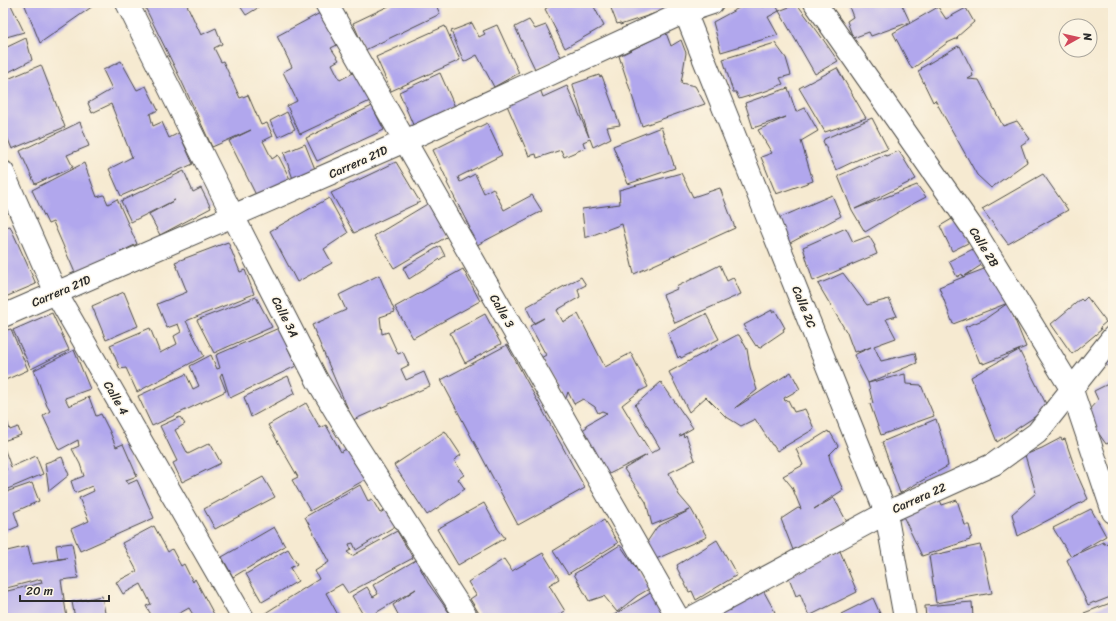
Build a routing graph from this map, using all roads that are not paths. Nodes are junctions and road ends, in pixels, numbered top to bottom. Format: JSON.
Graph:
{"nodes":[{"id":1,"x":127,"y":3,"type":"edge"},
{"id":2,"x":326,"y":3,"type":"edge"},
{"id":3,"x":712,"y":3,"type":"edge"},
{"id":4,"x":816,"y":3,"type":"edge"},
{"id":5,"x":683,"y":7,"type":"edge"},
{"id":6,"x":405,"y":141,"type":"junction"},
{"id":7,"x":3,"y":172,"type":"edge"},
{"id":8,"x":234,"y":216,"type":"junction"},
{"id":9,"x":56,"y":293,"type":"junction"},
{"id":10,"x":3,"y":316,"type":"edge"},
{"id":11,"x":1113,"y":337,"type":"edge"},
{"id":12,"x":1072,"y":390,"type":"junction"},
{"id":13,"x":1113,"y":512,"type":"edge"},
{"id":14,"x":886,"y":513,"type":"junction"},
{"id":15,"x":243,"y":618,"type":"edge"},
{"id":16,"x":467,"y":618,"type":"edge"},
{"id":17,"x":678,"y":618,"type":"edge"},
{"id":18,"x":691,"y":618,"type":"edge"},
{"id":19,"x":905,"y":618,"type":"edge"}],
"edges":[{"from":1,"to":8,"type":"street","name":"Calle 3A"},
{"from":2,"to":6,"type":"street","name":"Calle 3"},
{"from":3,"to":5,"type":"street","name":"Carrera 21D"},
{"from":4,"to":12,"type":"street","name":"Calle 2B"},
{"from":5,"to":6,"type":"street","name":"Carrera 21D"},
{"from":5,"to":14,"type":"street","name":"Calle 2C"},
{"from":6,"to":8,"type":"street","name":"Carrera 21D"},
{"from":6,"to":17,"type":"street","name":"Calle 3"},
{"from":7,"to":9,"type":"street","name":"Calle 4"},
{"from":8,"to":9,"type":"street","name":"Carrera 21D"},
{"from":8,"to":16,"type":"street","name":"Calle 3A"},
{"from":9,"to":10,"type":"street","name":"Carrera 21D"},
{"from":9,"to":15,"type":"street","name":"Calle 4"},
{"from":11,"to":12,"type":"street","name":"Carrera 22"},
{"from":12,"to":13,"type":"street","name":"Calle 2B"},
{"from":12,"to":14,"type":"street","name":"Carrera 22"},
{"from":14,"to":18,"type":"street","name":"Carrera 22"},
{"from":14,"to":19,"type":"street","name":"Calle 2C"}]}
